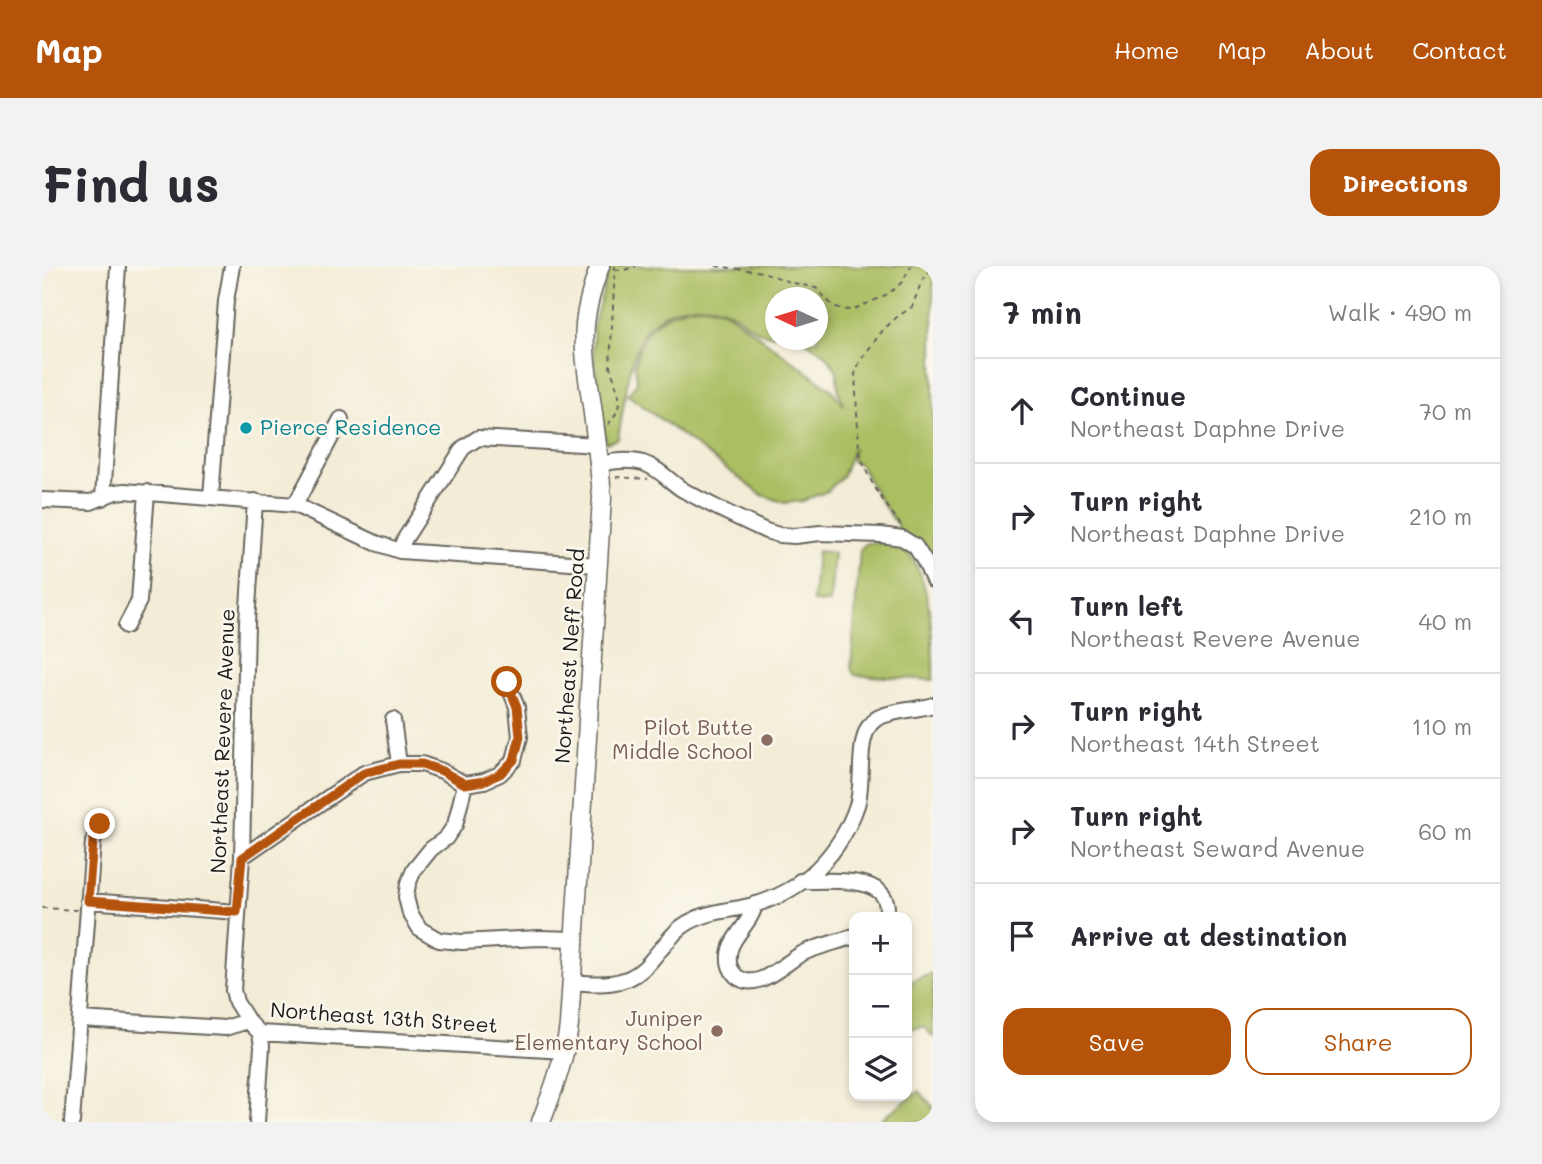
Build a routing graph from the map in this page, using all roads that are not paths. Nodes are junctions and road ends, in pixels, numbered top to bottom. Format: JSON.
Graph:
{"nodes":[{"id":1,"x":118,"y":266,"type":"edge"},
{"id":2,"x":232,"y":266,"type":"edge"},
{"id":3,"x":610,"y":267,"type":"edge"},
{"id":4,"x":341,"y":419,"type":"dead end"},
{"id":5,"x":598,"y":445,"type":"junction"},
{"id":6,"x":600,"y":464,"type":"junction"},
{"id":7,"x":147,"y":492,"type":"junction"},
{"id":8,"x":211,"y":497,"type":"junction"},
{"id":9,"x":103,"y":498,"type":"junction"},
{"id":10,"x":42,"y":500,"type":"edge"},
{"id":11,"x":255,"y":501,"type":"junction"},
{"id":12,"x":295,"y":505,"type":"junction"},
{"id":13,"x":400,"y":551,"type":"junction"},
{"id":14,"x":599,"y":565,"type":"junction"},
{"id":15,"x":933,"y":580,"type":"edge"},
{"id":16,"x":126,"y":626,"type":"dead end"},
{"id":17,"x":507,"y":682,"type":"dead end"},
{"id":18,"x":933,"y":705,"type":"edge"},
{"id":19,"x":393,"y":720,"type":"dead end"},
{"id":20,"x":399,"y":764,"type":"junction"},
{"id":21,"x":465,"y":784,"type":"junction"},
{"id":22,"x":100,"y":824,"type":"dead end"},
{"id":23,"x":242,"y":858,"type":"junction"},
{"id":24,"x":800,"y":881,"type":"junction"},
{"id":25,"x":88,"y":901,"type":"junction"},
{"id":26,"x":755,"y":904,"type":"junction"},
{"id":27,"x":237,"y":912,"type":"junction"},
{"id":28,"x":887,"y":912,"type":"edge"},
{"id":29,"x":849,"y":938,"type":"edge"},
{"id":30,"x":575,"y":939,"type":"junction"},
{"id":31,"x":572,"y":982,"type":"junction"},
{"id":32,"x":80,"y":1019,"type":"junction"},
{"id":33,"x":248,"y":1021,"type":"junction"},
{"id":34,"x":260,"y":1033,"type":"junction"},
{"id":35,"x":565,"y":1051,"type":"junction"},
{"id":36,"x":72,"y":1122,"type":"edge"},
{"id":37,"x":257,"y":1122,"type":"edge"},
{"id":38,"x":541,"y":1122,"type":"edge"}],
"edges":[{"from":1,"to":9,"type":"street"},
{"from":2,"to":8,"type":"street"},
{"from":3,"to":5,"type":"main road","name":"Northeast Neff Road"},
{"from":4,"to":12,"type":"street"},
{"from":5,"to":6,"type":"main road","name":"Northeast Neff Road"},
{"from":5,"to":13,"type":"street"},
{"from":6,"to":14,"type":"main road","name":"Northeast Neff Road"},
{"from":6,"to":15,"type":"street"},
{"from":7,"to":8,"type":"street"},
{"from":7,"to":9,"type":"street"},
{"from":7,"to":16,"type":"street"},
{"from":8,"to":11,"type":"street"},
{"from":9,"to":10,"type":"street"},
{"from":11,"to":12,"type":"street"},
{"from":11,"to":23,"type":"street","name":"Northeast Revere Avenue"},
{"from":12,"to":13,"type":"street"},
{"from":13,"to":14,"type":"street"},
{"from":14,"to":30,"type":"main road","name":"Northeast Neff Road"},
{"from":17,"to":21,"type":"street"},
{"from":18,"to":24,"type":"street"},
{"from":19,"to":20,"type":"street"},
{"from":20,"to":21,"type":"street"},
{"from":20,"to":23,"type":"street"},
{"from":21,"to":30,"type":"street"},
{"from":22,"to":25,"type":"street"},
{"from":23,"to":27,"type":"street","name":"Northeast Revere Avenue"},
{"from":24,"to":26,"type":"street"},
{"from":24,"to":28,"type":"street"},
{"from":25,"to":27,"type":"street"},
{"from":25,"to":32,"type":"street"},
{"from":26,"to":29,"type":"street"},
{"from":26,"to":31,"type":"street"},
{"from":27,"to":33,"type":"street","name":"Northeast Revere Avenue"},
{"from":30,"to":31,"type":"main road","name":"Northeast Neff Road"},
{"from":31,"to":35,"type":"main road","name":"Northeast Neff Road"},
{"from":32,"to":33,"type":"street","name":"Northeast 13th Street"},
{"from":32,"to":36,"type":"street"},
{"from":33,"to":34,"type":"street","name":"Northeast 13th Street"},
{"from":34,"to":35,"type":"street","name":"Northeast 13th Street"},
{"from":34,"to":37,"type":"street"},
{"from":35,"to":38,"type":"main road","name":"Northeast Neff Road"}]}
